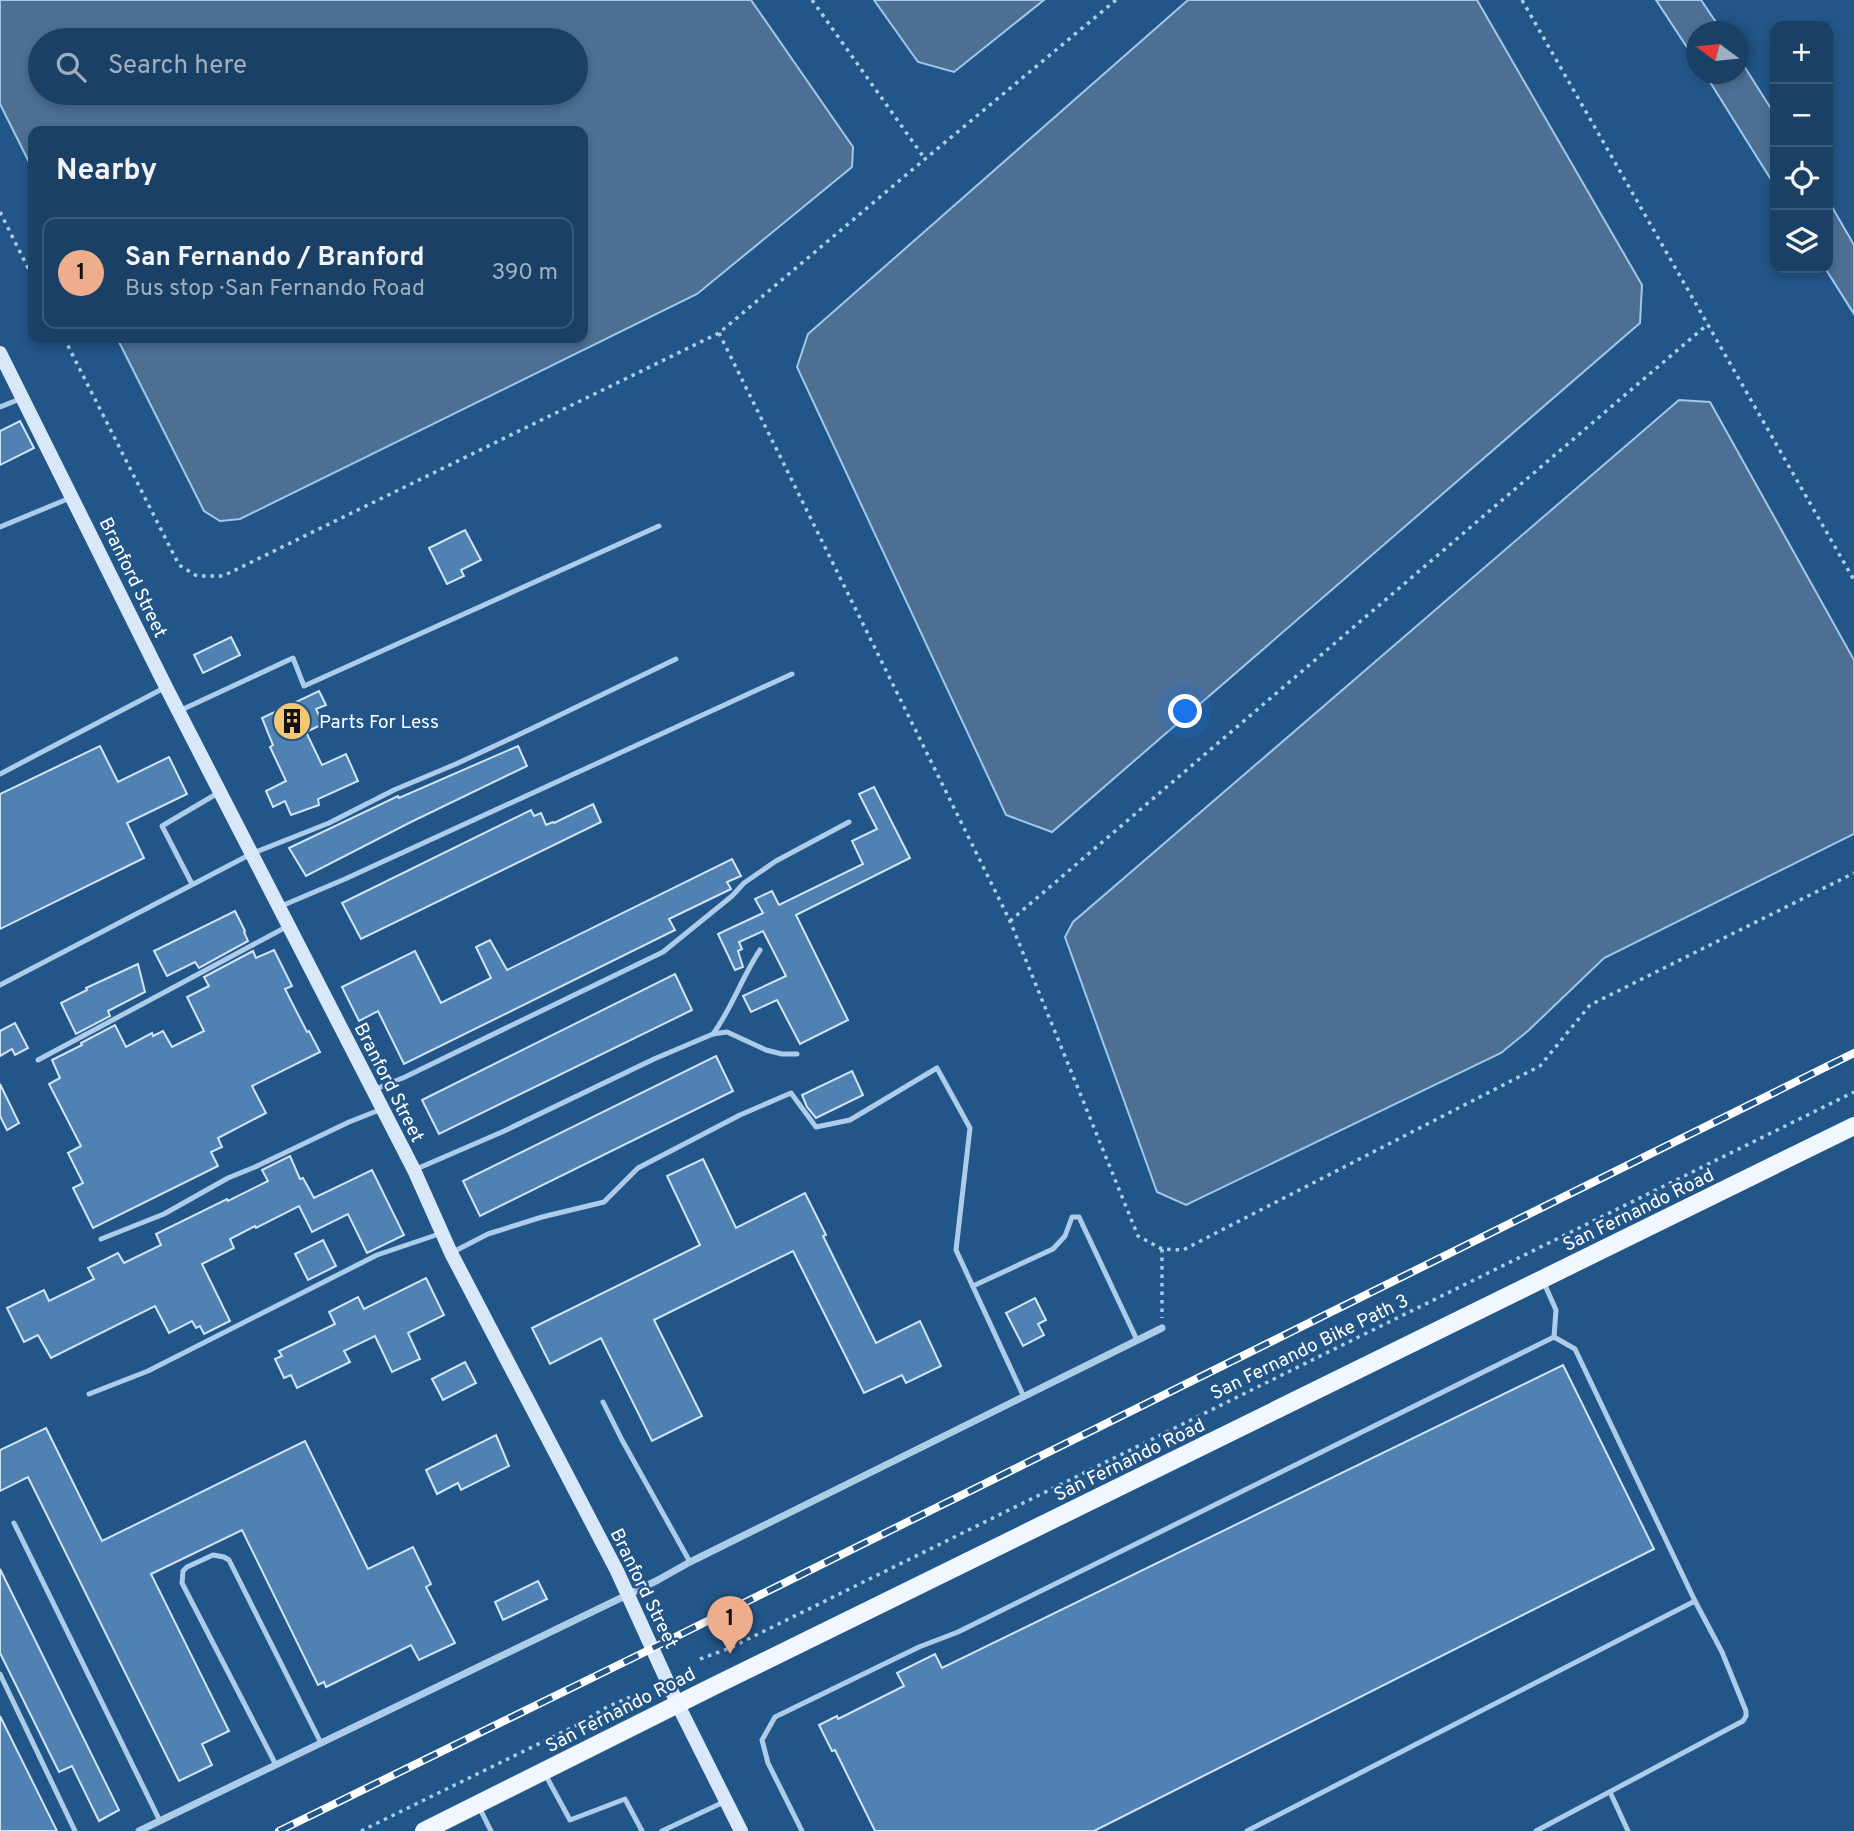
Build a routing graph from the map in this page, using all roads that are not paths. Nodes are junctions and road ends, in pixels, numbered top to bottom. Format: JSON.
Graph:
{"nodes":[{"id":1,"x":0,"y":353,"type":"edge"},
{"id":2,"x":23,"y":397,"type":"junction"},
{"id":3,"x":0,"y":407,"type":"edge"},
{"id":4,"x":73,"y":496,"type":"junction"},
{"id":5,"x":659,"y":526,"type":"dead end"},
{"id":6,"x":0,"y":527,"type":"edge"},
{"id":7,"x":676,"y":659,"type":"dead end"},
{"id":8,"x":792,"y":674,"type":"dead end"},
{"id":9,"x":166,"y":687,"type":"junction"},
{"id":10,"x":179,"y":711,"type":"junction"},
{"id":11,"x":0,"y":774,"type":"edge"},
{"id":12,"x":220,"y":791,"type":"junction"},
{"id":13,"x":849,"y":822,"type":"dead end"},
{"id":14,"x":251,"y":855,"type":"junction"},
{"id":15,"x":192,"y":884,"type":"junction"},
{"id":16,"x":279,"y":907,"type":"junction"},
{"id":17,"x":288,"y":926,"type":"junction"},
{"id":18,"x":760,"y":950,"type":"dead end"},
{"id":19,"x":0,"y":985,"type":"edge"},
{"id":20,"x":713,"y":1034,"type":"junction"},
{"id":21,"x":797,"y":1054,"type":"dead end"},
{"id":22,"x":38,"y":1060,"type":"dead end"},
{"id":23,"x":373,"y":1090,"type":"junction"},
{"id":24,"x":382,"y":1109,"type":"junction"},
{"id":25,"x":1854,"y":1126,"type":"edge"},
{"id":26,"x":414,"y":1170,"type":"junction"},
{"id":27,"x":442,"y":1233,"type":"junction"},
{"id":28,"x":101,"y":1239,"type":"dead end"},
{"id":29,"x":451,"y":1253,"type":"junction"},
{"id":30,"x":1542,"y":1279,"type":"junction"},
{"id":31,"x":973,"y":1286,"type":"junction"},
{"id":32,"x":1162,"y":1328,"type":"road end"},
{"id":33,"x":1554,"y":1337,"type":"junction"},
{"id":34,"x":1137,"y":1340,"type":"junction"},
{"id":35,"x":89,"y":1394,"type":"dead end"},
{"id":36,"x":1024,"y":1397,"type":"junction"},
{"id":37,"x":603,"y":1402,"type":"dead end"},
{"id":38,"x":14,"y":1523,"type":"dead end"},
{"id":39,"x":690,"y":1562,"type":"junction"},
{"id":40,"x":627,"y":1594,"type":"junction"},
{"id":41,"x":1695,"y":1601,"type":"junction"},
{"id":42,"x":0,"y":1674,"type":"edge"},
{"id":43,"x":678,"y":1704,"type":"junction"},
{"id":44,"x":321,"y":1743,"type":"junction"},
{"id":45,"x":276,"y":1765,"type":"junction"},
{"id":46,"x":544,"y":1772,"type":"junction"},
{"id":47,"x":1610,"y":1792,"type":"junction"},
{"id":48,"x":726,"y":1801,"type":"junction"},
{"id":49,"x":478,"y":1804,"type":"junction"},
{"id":50,"x":160,"y":1821,"type":"junction"},
{"id":51,"x":75,"y":1831,"type":"edge"},
{"id":52,"x":139,"y":1831,"type":"edge"},
{"id":53,"x":424,"y":1831,"type":"edge"},
{"id":54,"x":491,"y":1831,"type":"edge"},
{"id":55,"x":642,"y":1831,"type":"edge"},
{"id":56,"x":662,"y":1831,"type":"edge"},
{"id":57,"x":741,"y":1831,"type":"edge"},
{"id":58,"x":802,"y":1831,"type":"edge"},
{"id":59,"x":1247,"y":1831,"type":"edge"},
{"id":60,"x":1536,"y":1831,"type":"edge"},
{"id":61,"x":1629,"y":1831,"type":"edge"}],
"edges":[{"from":1,"to":2,"type":"main road","name":"Branford Street"},
{"from":2,"to":3,"type":"lane"},
{"from":2,"to":4,"type":"main road","name":"Branford Street"},
{"from":4,"to":6,"type":"lane"},
{"from":4,"to":9,"type":"main road","name":"Branford Street"},
{"from":5,"to":10,"type":"lane"},
{"from":7,"to":14,"type":"lane"},
{"from":8,"to":16,"type":"lane"},
{"from":9,"to":10,"type":"main road","name":"Branford Street"},
{"from":9,"to":11,"type":"lane"},
{"from":10,"to":12,"type":"main road","name":"Branford Street"},
{"from":12,"to":14,"type":"main road","name":"Branford Street"},
{"from":12,"to":15,"type":"lane"},
{"from":13,"to":23,"type":"lane"},
{"from":14,"to":15,"type":"lane"},
{"from":14,"to":16,"type":"main road","name":"Branford Street"},
{"from":15,"to":19,"type":"lane"},
{"from":16,"to":17,"type":"main road","name":"Branford Street"},
{"from":17,"to":22,"type":"lane"},
{"from":17,"to":23,"type":"main road","name":"Branford Street"},
{"from":18,"to":20,"type":"lane"},
{"from":20,"to":21,"type":"lane"},
{"from":20,"to":26,"type":"lane"},
{"from":23,"to":24,"type":"main road","name":"Branford Street"},
{"from":24,"to":26,"type":"main road","name":"Branford Street"},
{"from":24,"to":28,"type":"lane"},
{"from":25,"to":30,"type":"main road","name":"San Fernando Road"},
{"from":26,"to":27,"type":"main road","name":"Branford Street"},
{"from":27,"to":29,"type":"main road","name":"Branford Street"},
{"from":27,"to":35,"type":"lane"},
{"from":29,"to":31,"type":"lane"},
{"from":29,"to":40,"type":"main road","name":"Branford Street"},
{"from":30,"to":33,"type":"lane"},
{"from":30,"to":43,"type":"main road","name":"San Fernando Road"},
{"from":31,"to":34,"type":"lane"},
{"from":31,"to":36,"type":"lane"},
{"from":32,"to":34,"type":"street"},
{"from":33,"to":41,"type":"lane"},
{"from":33,"to":58,"type":"lane"},
{"from":34,"to":36,"type":"street"},
{"from":36,"to":39,"type":"street"},
{"from":37,"to":39,"type":"lane"},
{"from":38,"to":50,"type":"lane"},
{"from":39,"to":40,"type":"street"},
{"from":40,"to":43,"type":"main road","name":"Branford Street"},
{"from":40,"to":44,"type":"street"},
{"from":41,"to":47,"type":"lane"},
{"from":41,"to":59,"type":"lane"},
{"from":42,"to":51,"type":"lane"},
{"from":43,"to":46,"type":"main road","name":"San Fernando Road"},
{"from":43,"to":48,"type":"main road","name":"Branford Street"},
{"from":44,"to":45,"type":"street"},
{"from":44,"to":45,"type":"lane"},
{"from":45,"to":50,"type":"street"},
{"from":46,"to":49,"type":"main road","name":"San Fernando Road"},
{"from":46,"to":55,"type":"lane"},
{"from":47,"to":60,"type":"lane"},
{"from":47,"to":61,"type":"lane"},
{"from":48,"to":56,"type":"lane"},
{"from":48,"to":57,"type":"main road","name":"Branford Street"},
{"from":49,"to":53,"type":"main road","name":"San Fernando Road"},
{"from":49,"to":54,"type":"lane"},
{"from":50,"to":52,"type":"street"}]}
